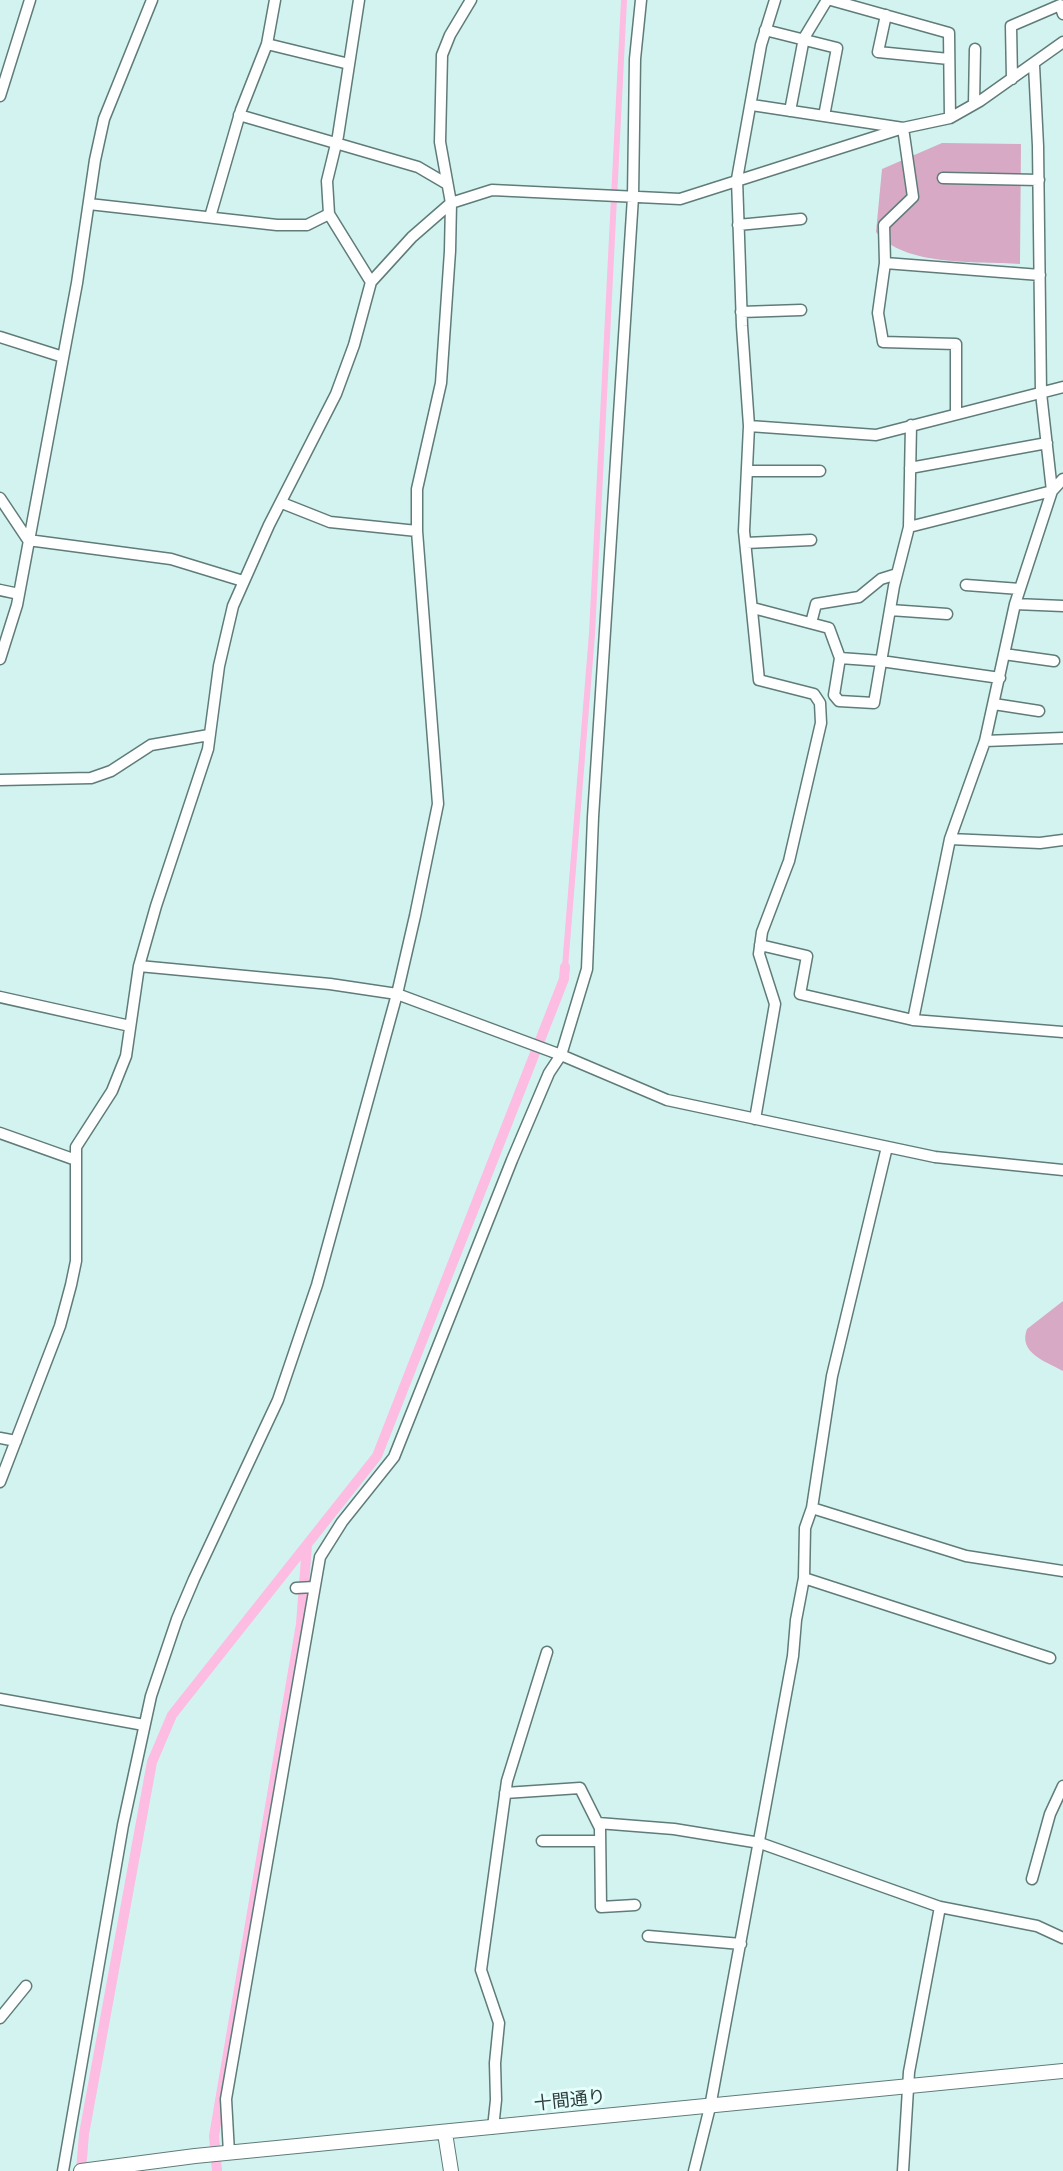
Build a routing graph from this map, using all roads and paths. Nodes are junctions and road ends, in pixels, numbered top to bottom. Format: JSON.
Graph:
{"nodes":[{"id":1,"x":30,"y":0,"type":"edge"},
{"id":2,"x":152,"y":0,"type":"edge"},
{"id":3,"x":274,"y":0,"type":"edge"},
{"id":4,"x":359,"y":0,"type":"edge"},
{"id":5,"x":471,"y":0,"type":"edge"},
{"id":6,"x":640,"y":0,"type":"edge"},
{"id":7,"x":775,"y":0,"type":"edge"},
{"id":8,"x":829,"y":0,"type":"edge"},
{"id":9,"x":1063,"y":14,"type":"edge"},
{"id":10,"x":886,"y":15,"type":"junction"},
{"id":11,"x":765,"y":30,"type":"junction"},
{"id":12,"x":804,"y":41,"type":"junction"},
{"id":13,"x":1063,"y":42,"type":"edge"},
{"id":14,"x":267,"y":44,"type":"junction"},
{"id":15,"x":975,"y":49,"type":"dead end"},
{"id":16,"x":949,"y":59,"type":"junction"},
{"id":17,"x":349,"y":64,"type":"junction"},
{"id":18,"x":1034,"y":65,"type":"junction"},
{"id":19,"x":1012,"y":79,"type":"junction"},
{"id":20,"x":0,"y":96,"type":"edge"},
{"id":21,"x":974,"y":104,"type":"junction"},
{"id":22,"x":752,"y":105,"type":"junction"},
{"id":23,"x":790,"y":111,"type":"junction"},
{"id":24,"x":239,"y":115,"type":"junction"},
{"id":25,"x":824,"y":116,"type":"junction"},
{"id":26,"x":950,"y":118,"type":"junction"},
{"id":27,"x":903,"y":128,"type":"junction"},
{"id":28,"x":336,"y":141,"type":"junction"},
{"id":29,"x":943,"y":178,"type":"dead end"},
{"id":30,"x":737,"y":179,"type":"junction"},
{"id":31,"x":1039,"y":180,"type":"junction"},
{"id":32,"x":447,"y":184,"type":"junction"},
{"id":33,"x":633,"y":197,"type":"junction"},
{"id":34,"x":451,"y":203,"type":"junction"},
{"id":35,"x":88,"y":204,"type":"junction"},
{"id":36,"x":329,"y":214,"type":"junction"},
{"id":37,"x":210,"y":217,"type":"junction"},
{"id":38,"x":801,"y":219,"type":"dead end"},
{"id":39,"x":738,"y":225,"type":"junction"},
{"id":40,"x":885,"y":263,"type":"junction"},
{"id":41,"x":1040,"y":275,"type":"junction"},
{"id":42,"x":371,"y":282,"type":"junction"},
{"id":43,"x":801,"y":310,"type":"dead end"},
{"id":44,"x":741,"y":312,"type":"junction"},
{"id":45,"x":0,"y":337,"type":"edge"},
{"id":46,"x":63,"y":357,"type":"junction"},
{"id":47,"x":1063,"y":387,"type":"edge"},
{"id":48,"x":1041,"y":393,"type":"junction"},
{"id":49,"x":956,"y":414,"type":"junction"},
{"id":50,"x":911,"y":425,"type":"junction"},
{"id":51,"x":749,"y":426,"type":"junction"},
{"id":52,"x":1047,"y":443,"type":"junction"},
{"id":53,"x":910,"y":468,"type":"junction"},
{"id":54,"x":747,"y":471,"type":"junction"},
{"id":55,"x":820,"y":471,"type":"dead end"},
{"id":56,"x":1063,"y":479,"type":"edge"},
{"id":57,"x":1052,"y":491,"type":"junction"},
{"id":58,"x":0,"y":498,"type":"edge"},
{"id":59,"x":282,"y":503,"type":"junction"},
{"id":60,"x":909,"y":527,"type":"junction"},
{"id":61,"x":417,"y":531,"type":"junction"},
{"id":62,"x":28,"y":540,"type":"junction"},
{"id":63,"x":810,"y":540,"type":"dead end"},
{"id":64,"x":746,"y":543,"type":"junction"},
{"id":65,"x":897,"y":574,"type":"junction"},
{"id":66,"x":243,"y":581,"type":"junction"},
{"id":67,"x":966,"y":585,"type":"dead end"},
{"id":68,"x":1020,"y":589,"type":"junction"},
{"id":69,"x":0,"y":590,"type":"edge"},
{"id":70,"x":19,"y":594,"type":"junction"},
{"id":71,"x":1015,"y":604,"type":"junction"},
{"id":72,"x":1063,"y":606,"type":"edge"},
{"id":73,"x":753,"y":608,"type":"junction"},
{"id":74,"x":890,"y":610,"type":"junction"},
{"id":75,"x":947,"y":614,"type":"dead end"},
{"id":76,"x":811,"y":623,"type":"junction"},
{"id":77,"x":1004,"y":654,"type":"junction"},
{"id":78,"x":840,"y":658,"type":"junction"},
{"id":79,"x":0,"y":659,"type":"edge"},
{"id":80,"x":882,"y":661,"type":"junction"},
{"id":81,"x":1054,"y":662,"type":"dead end"},
{"id":82,"x":1000,"y":678,"type":"junction"},
{"id":83,"x":994,"y":704,"type":"junction"},
{"id":84,"x":1039,"y":711,"type":"dead end"},
{"id":85,"x":209,"y":735,"type":"junction"},
{"id":86,"x":1063,"y":738,"type":"edge"},
{"id":87,"x":985,"y":741,"type":"junction"},
{"id":88,"x":0,"y":780,"type":"edge"},
{"id":89,"x":950,"y":839,"type":"junction"},
{"id":90,"x":1063,"y":840,"type":"edge"},
{"id":91,"x":760,"y":945,"type":"junction"},
{"id":92,"x":139,"y":966,"type":"junction"},
{"id":93,"x":397,"y":994,"type":"junction"},
{"id":94,"x":0,"y":996,"type":"edge"},
{"id":95,"x":913,"y":1020,"type":"junction"},
{"id":96,"x":130,"y":1026,"type":"junction"},
{"id":97,"x":1063,"y":1032,"type":"edge"},
{"id":98,"x":561,"y":1055,"type":"junction"},
{"id":99,"x":755,"y":1119,"type":"junction"},
{"id":100,"x":0,"y":1133,"type":"edge"},
{"id":101,"x":887,"y":1148,"type":"junction"},
{"id":102,"x":76,"y":1160,"type":"junction"},
{"id":103,"x":1063,"y":1170,"type":"edge"},
{"id":104,"x":0,"y":1438,"type":"edge"},
{"id":105,"x":16,"y":1441,"type":"junction"},
{"id":106,"x":0,"y":1482,"type":"edge"},
{"id":107,"x":812,"y":1508,"type":"junction"},
{"id":108,"x":1063,"y":1571,"type":"edge"},
{"id":109,"x":804,"y":1578,"type":"junction"},
{"id":110,"x":314,"y":1587,"type":"junction"},
{"id":111,"x":296,"y":1588,"type":"dead end"},
{"id":112,"x":547,"y":1652,"type":"dead end"},
{"id":113,"x":1050,"y":1658,"type":"dead end"},
{"id":114,"x":0,"y":1699,"type":"edge"},
{"id":115,"x":144,"y":1725,"type":"junction"},
{"id":116,"x":1063,"y":1786,"type":"edge"},
{"id":117,"x":505,"y":1793,"type":"junction"},
{"id":118,"x":598,"y":1823,"type":"junction"},
{"id":119,"x":542,"y":1841,"type":"dead end"},
{"id":120,"x":600,"y":1841,"type":"junction"},
{"id":121,"x":760,"y":1843,"type":"junction"},
{"id":122,"x":1032,"y":1879,"type":"dead end"},
{"id":123,"x":635,"y":1905,"type":"dead end"},
{"id":124,"x":940,"y":1907,"type":"junction"},
{"id":125,"x":648,"y":1936,"type":"dead end"},
{"id":126,"x":1063,"y":1938,"type":"edge"},
{"id":127,"x":741,"y":1944,"type":"junction"},
{"id":128,"x":26,"y":1986,"type":"dead end"},
{"id":129,"x":0,"y":2018,"type":"edge"},
{"id":130,"x":1063,"y":2071,"type":"edge"},
{"id":131,"x":907,"y":2087,"type":"junction"},
{"id":132,"x":710,"y":2107,"type":"junction"},
{"id":133,"x":493,"y":2128,"type":"junction"},
{"id":134,"x":446,"y":2133,"type":"junction"},
{"id":135,"x":226,"y":2153,"type":"junction"},
{"id":136,"x":87,"y":2170,"type":"edge"},
{"id":137,"x":697,"y":2170,"type":"edge"},
{"id":138,"x":63,"y":2171,"type":"edge"},
{"id":139,"x":451,"y":2171,"type":"edge"},
{"id":140,"x":903,"y":2171,"type":"edge"}],
"edges":[{"from":1,"to":20,"type":"street"},
{"from":2,"to":35,"type":"street"},
{"from":3,"to":14,"type":"street"},
{"from":4,"to":17,"type":"street"},
{"from":5,"to":32,"type":"street"},
{"from":6,"to":33,"type":"street"},
{"from":7,"to":11,"type":"street"},
{"from":8,"to":10,"type":"street"},
{"from":8,"to":12,"type":"street"},
{"from":9,"to":19,"type":"street"},
{"from":10,"to":16,"type":"street"},
{"from":10,"to":16,"type":"street"},
{"from":11,"to":12,"type":"street"},
{"from":11,"to":22,"type":"street"},
{"from":12,"to":23,"type":"street"},
{"from":12,"to":25,"type":"street"},
{"from":13,"to":18,"type":"street"},
{"from":14,"to":17,"type":"street"},
{"from":14,"to":24,"type":"street"},
{"from":15,"to":21,"type":"street"},
{"from":16,"to":26,"type":"street"},
{"from":17,"to":28,"type":"street"},
{"from":18,"to":19,"type":"street"},
{"from":18,"to":31,"type":"street"},
{"from":19,"to":21,"type":"street"},
{"from":21,"to":26,"type":"street"},
{"from":22,"to":23,"type":"street"},
{"from":22,"to":30,"type":"street"},
{"from":23,"to":25,"type":"street"},
{"from":24,"to":28,"type":"street"},
{"from":24,"to":37,"type":"street"},
{"from":25,"to":27,"type":"street"},
{"from":26,"to":27,"type":"street"},
{"from":27,"to":30,"type":"street"},
{"from":27,"to":40,"type":"street"},
{"from":28,"to":32,"type":"street"},
{"from":28,"to":36,"type":"street"},
{"from":29,"to":31,"type":"street"},
{"from":30,"to":33,"type":"street"},
{"from":30,"to":39,"type":"street"},
{"from":31,"to":41,"type":"street"},
{"from":32,"to":34,"type":"street"},
{"from":33,"to":34,"type":"street"},
{"from":33,"to":98,"type":"street"},
{"from":34,"to":42,"type":"street"},
{"from":34,"to":61,"type":"street"},
{"from":35,"to":37,"type":"street"},
{"from":35,"to":46,"type":"street"},
{"from":36,"to":37,"type":"street"},
{"from":36,"to":42,"type":"street"},
{"from":38,"to":39,"type":"street"},
{"from":39,"to":44,"type":"street"},
{"from":40,"to":41,"type":"street"},
{"from":40,"to":49,"type":"street"},
{"from":41,"to":48,"type":"street"},
{"from":42,"to":59,"type":"street"},
{"from":43,"to":44,"type":"street"},
{"from":44,"to":51,"type":"street"},
{"from":45,"to":46,"type":"street"},
{"from":46,"to":62,"type":"street"},
{"from":47,"to":48,"type":"street"},
{"from":48,"to":49,"type":"street"},
{"from":48,"to":52,"type":"street"},
{"from":49,"to":50,"type":"street"},
{"from":50,"to":51,"type":"street"},
{"from":50,"to":53,"type":"street"},
{"from":51,"to":54,"type":"street"},
{"from":52,"to":53,"type":"street"},
{"from":52,"to":57,"type":"street"},
{"from":53,"to":60,"type":"street"},
{"from":54,"to":55,"type":"street"},
{"from":54,"to":64,"type":"street"},
{"from":56,"to":57,"type":"street"},
{"from":57,"to":60,"type":"street"},
{"from":57,"to":68,"type":"street"},
{"from":58,"to":62,"type":"street"},
{"from":59,"to":61,"type":"street"},
{"from":59,"to":66,"type":"street"},
{"from":60,"to":65,"type":"street"},
{"from":61,"to":93,"type":"street"},
{"from":62,"to":66,"type":"street"},
{"from":62,"to":70,"type":"street"},
{"from":63,"to":64,"type":"street"},
{"from":64,"to":73,"type":"street"},
{"from":65,"to":74,"type":"street"},
{"from":65,"to":76,"type":"street"},
{"from":66,"to":85,"type":"street"},
{"from":67,"to":68,"type":"street"},
{"from":68,"to":71,"type":"street"},
{"from":69,"to":70,"type":"street"},
{"from":70,"to":79,"type":"street"},
{"from":71,"to":72,"type":"street"},
{"from":71,"to":77,"type":"street"},
{"from":73,"to":76,"type":"street"},
{"from":73,"to":91,"type":"street"},
{"from":74,"to":75,"type":"street"},
{"from":74,"to":80,"type":"street"},
{"from":76,"to":78,"type":"street"},
{"from":77,"to":81,"type":"street"},
{"from":77,"to":82,"type":"street"},
{"from":78,"to":80,"type":"street"},
{"from":78,"to":80,"type":"street"},
{"from":80,"to":82,"type":"street"},
{"from":82,"to":83,"type":"street"},
{"from":83,"to":84,"type":"street"},
{"from":83,"to":87,"type":"street"},
{"from":85,"to":88,"type":"street"},
{"from":85,"to":92,"type":"street"},
{"from":86,"to":87,"type":"street"},
{"from":87,"to":89,"type":"street"},
{"from":89,"to":90,"type":"street"},
{"from":89,"to":95,"type":"street"},
{"from":91,"to":95,"type":"street"},
{"from":91,"to":99,"type":"street"},
{"from":92,"to":93,"type":"street"},
{"from":92,"to":96,"type":"street"},
{"from":93,"to":98,"type":"street"},
{"from":93,"to":115,"type":"street"},
{"from":94,"to":96,"type":"street"},
{"from":95,"to":97,"type":"street"},
{"from":96,"to":102,"type":"street"},
{"from":98,"to":99,"type":"street"},
{"from":98,"to":110,"type":"street"},
{"from":99,"to":101,"type":"street"},
{"from":100,"to":102,"type":"street"},
{"from":101,"to":103,"type":"street"},
{"from":101,"to":107,"type":"street"},
{"from":102,"to":105,"type":"street"},
{"from":104,"to":105,"type":"street"},
{"from":105,"to":106,"type":"street"},
{"from":107,"to":108,"type":"street"},
{"from":107,"to":109,"type":"street"},
{"from":109,"to":113,"type":"street"},
{"from":109,"to":121,"type":"street"},
{"from":110,"to":111,"type":"street"},
{"from":110,"to":135,"type":"street"},
{"from":112,"to":117,"type":"street"},
{"from":114,"to":115,"type":"street"},
{"from":115,"to":138,"type":"street"},
{"from":116,"to":122,"type":"street"},
{"from":117,"to":118,"type":"street"},
{"from":117,"to":133,"type":"street"},
{"from":118,"to":120,"type":"street"},
{"from":118,"to":121,"type":"street"},
{"from":119,"to":120,"type":"street"},
{"from":120,"to":123,"type":"street"},
{"from":121,"to":124,"type":"street"},
{"from":121,"to":127,"type":"street"},
{"from":124,"to":126,"type":"street"},
{"from":124,"to":131,"type":"street"},
{"from":125,"to":127,"type":"street"},
{"from":127,"to":132,"type":"street"},
{"from":128,"to":129,"type":"street"},
{"from":130,"to":131,"type":"street","name":"十間通り"},
{"from":131,"to":132,"type":"street","name":"十間通り"},
{"from":131,"to":140,"type":"street"},
{"from":132,"to":133,"type":"street","name":"十間通り"},
{"from":132,"to":137,"type":"street"},
{"from":133,"to":134,"type":"street","name":"十間通り"},
{"from":134,"to":135,"type":"street","name":"十間通り"},
{"from":134,"to":139,"type":"street"},
{"from":135,"to":136,"type":"street","name":"十間通り"}]}
